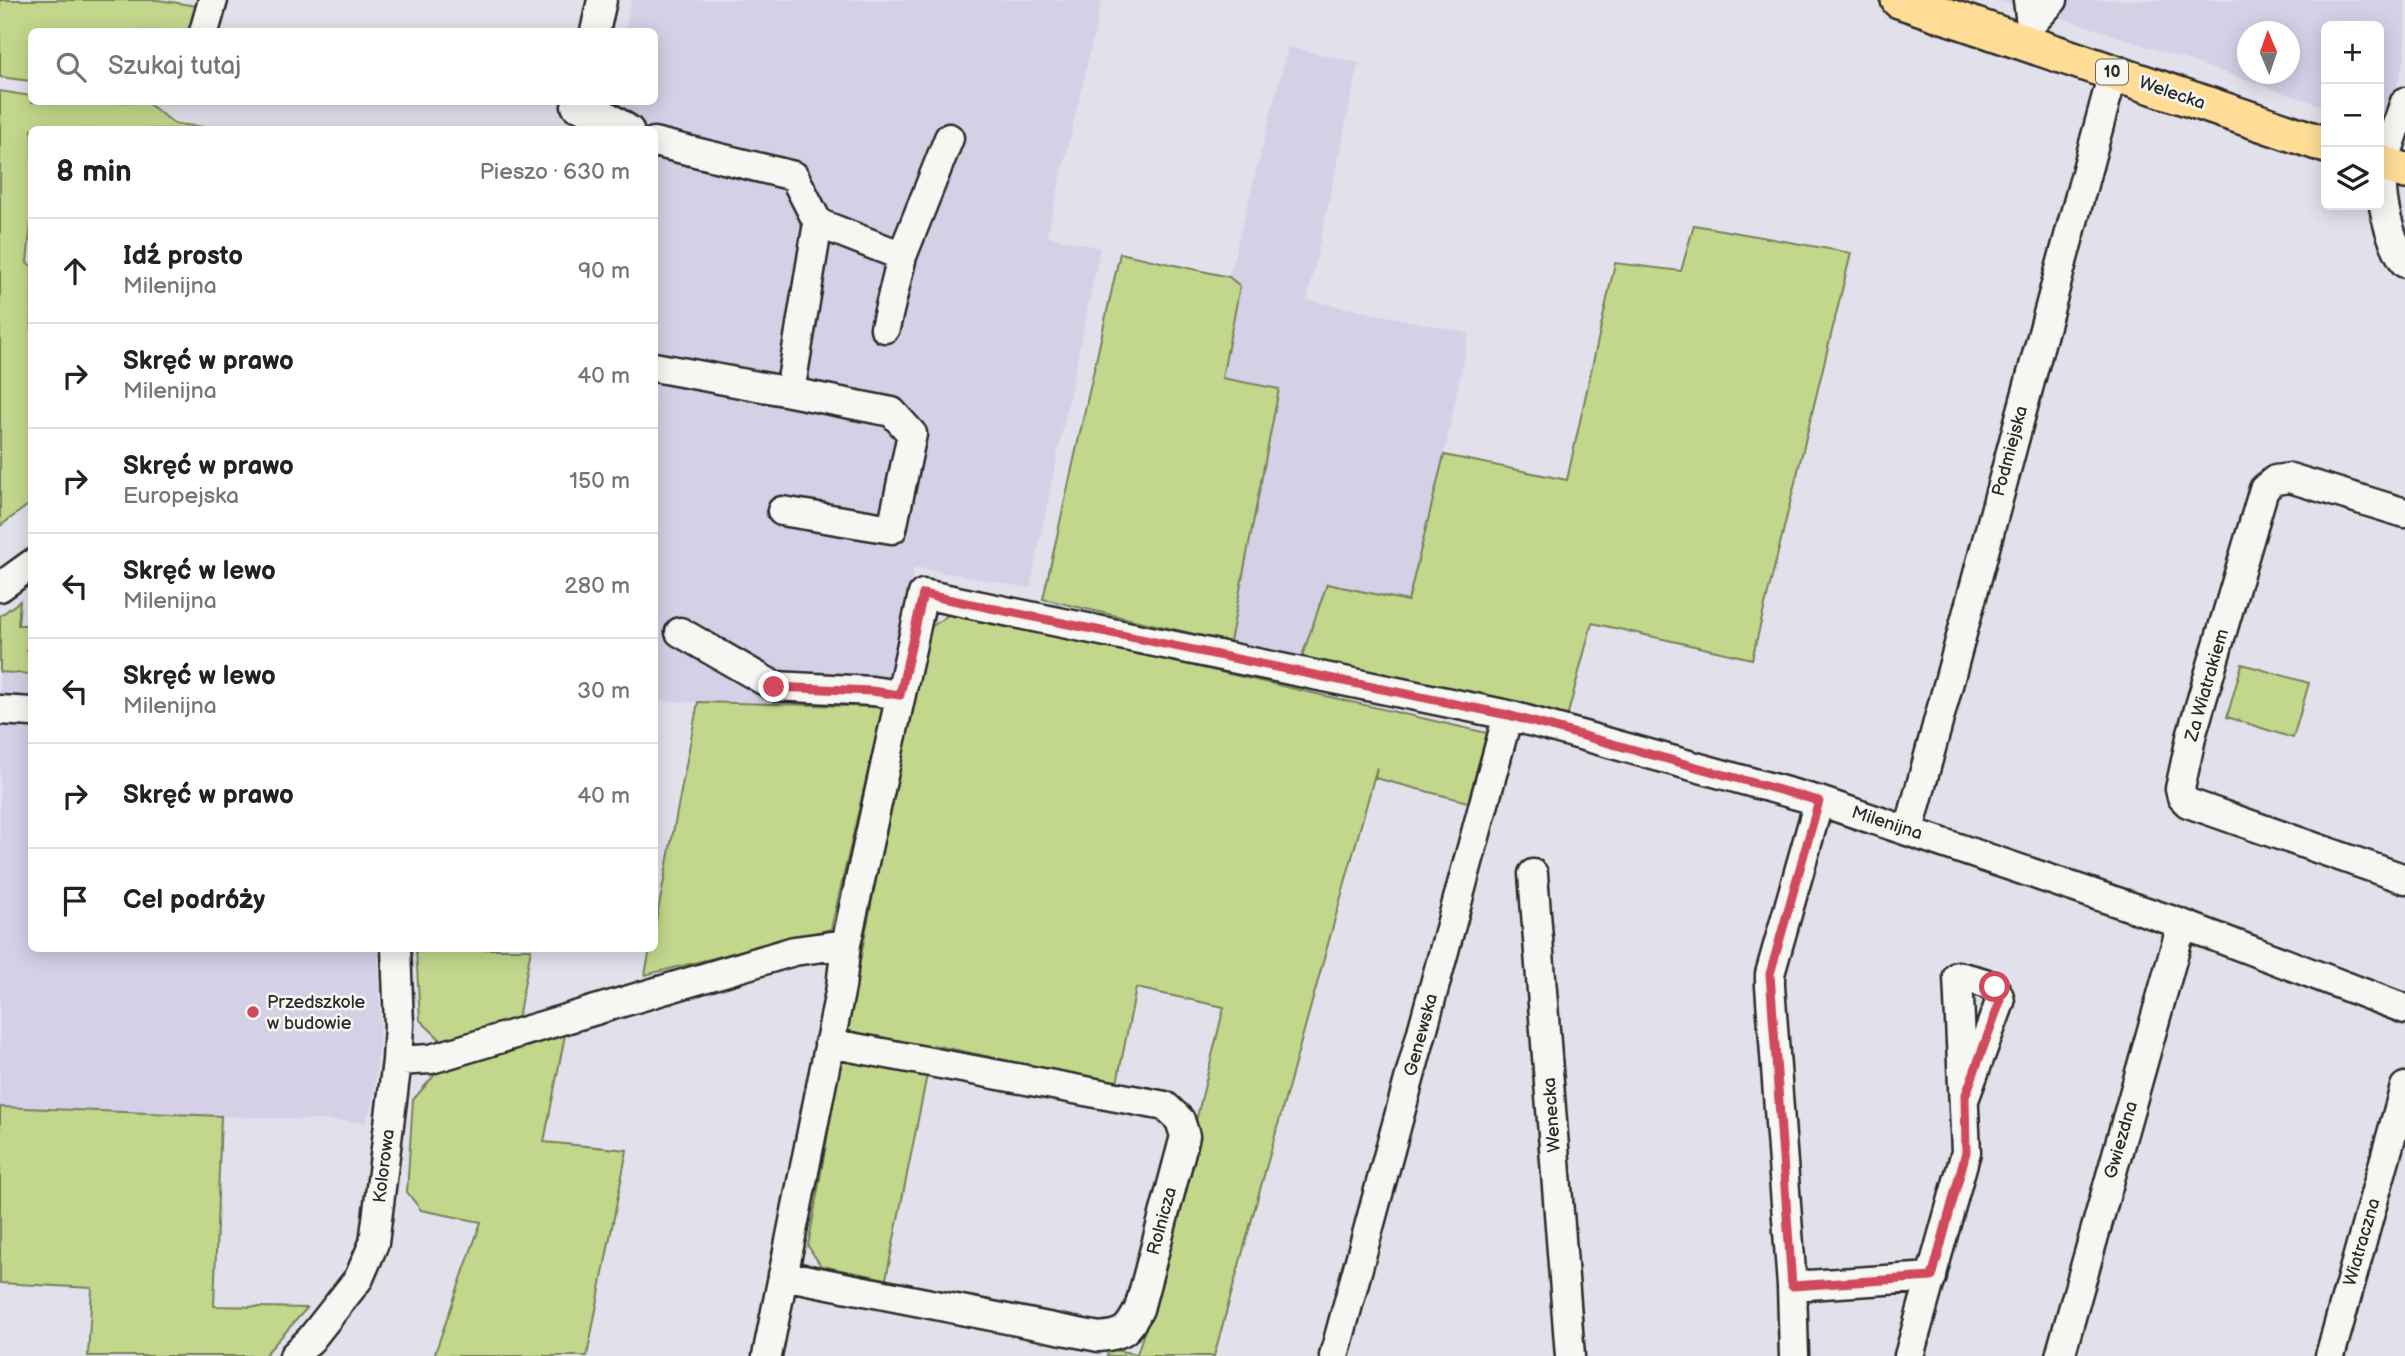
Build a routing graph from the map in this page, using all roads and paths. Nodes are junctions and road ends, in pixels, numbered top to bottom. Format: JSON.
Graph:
{"nodes":[{"id":1,"x":212,"y":0,"type":"edge"},
{"id":2,"x":601,"y":0,"type":"edge"},
{"id":3,"x":1899,"y":0,"type":"edge"},
{"id":4,"x":2053,"y":0,"type":"edge"},
{"id":5,"x":2028,"y":22,"type":"edge"},
{"id":6,"x":205,"y":28,"type":"edge"},
{"id":7,"x":595,"y":28,"type":"edge"},
{"id":8,"x":2113,"y":73,"type":"junction"},
{"id":9,"x":2405,"y":102,"type":"edge"},
{"id":10,"x":573,"y":112,"type":"edge"},
{"id":11,"x":623,"y":126,"type":"edge"},
{"id":12,"x":949,"y":138,"type":"dead end"},
{"id":13,"x":658,"y":143,"type":"edge"},
{"id":14,"x":2321,"y":143,"type":"edge"},
{"id":15,"x":2389,"y":166,"type":"edge"},
{"id":16,"x":818,"y":223,"type":"junction"},
{"id":17,"x":902,"y":256,"type":"junction"},
{"id":18,"x":2405,"y":263,"type":"edge"},
{"id":19,"x":885,"y":328,"type":"dead end"},
{"id":20,"x":658,"y":368,"type":"edge"},
{"id":21,"x":790,"y":392,"type":"junction"},
{"id":22,"x":782,"y":511,"type":"dead end"},
{"id":23,"x":2405,"y":513,"type":"edge"},
{"id":24,"x":28,"y":567,"type":"edge"},
{"id":25,"x":0,"y":587,"type":"edge"},
{"id":26,"x":680,"y":632,"type":"dead end"},
{"id":27,"x":900,"y":695,"type":"junction"},
{"id":28,"x":0,"y":710,"type":"edge"},
{"id":29,"x":28,"y":712,"type":"edge"},
{"id":30,"x":1508,"y":715,"type":"junction"},
{"id":31,"x":1819,"y":801,"type":"junction"},
{"id":32,"x":1909,"y":830,"type":"junction"},
{"id":33,"x":1534,"y":874,"type":"dead end"},
{"id":34,"x":2405,"y":879,"type":"edge"},
{"id":35,"x":2182,"y":924,"type":"junction"},
{"id":36,"x":846,"y":944,"type":"junction"},
{"id":37,"x":396,"y":952,"type":"edge"},
{"id":38,"x":2405,"y":1009,"type":"edge"},
{"id":39,"x":829,"y":1042,"type":"junction"},
{"id":40,"x":397,"y":1060,"type":"junction"},
{"id":41,"x":2405,"y":1087,"type":"edge"},
{"id":42,"x":1965,"y":1097,"type":"dead end"},
{"id":43,"x":783,"y":1275,"type":"junction"},
{"id":44,"x":1932,"y":1277,"type":"junction"},
{"id":45,"x":1792,"y":1286,"type":"junction"},
{"id":46,"x":294,"y":1356,"type":"edge"},
{"id":47,"x":767,"y":1356,"type":"edge"},
{"id":48,"x":1334,"y":1356,"type":"edge"},
{"id":49,"x":1570,"y":1356,"type":"edge"},
{"id":50,"x":1794,"y":1356,"type":"edge"},
{"id":51,"x":1909,"y":1356,"type":"edge"},
{"id":52,"x":2060,"y":1356,"type":"edge"},
{"id":53,"x":2330,"y":1356,"type":"edge"}],
"edges":[{"from":1,"to":6,"type":"street"},
{"from":2,"to":7,"type":"street"},
{"from":3,"to":5,"type":"main road","name":"Welecka","number":"10"},
{"from":4,"to":5,"type":"street"},
{"from":5,"to":8,"type":"main road","name":"Welecka","number":"10"},
{"from":8,"to":14,"type":"main road","name":"Welecka","number":"10"},
{"from":8,"to":32,"type":"street","name":"Podmiejska"},
{"from":9,"to":15,"type":"street"},
{"from":10,"to":11,"type":"street"},
{"from":12,"to":17,"type":"street"},
{"from":13,"to":16,"type":"street"},
{"from":15,"to":18,"type":"street"},
{"from":16,"to":17,"type":"street"},
{"from":16,"to":21,"type":"street"},
{"from":17,"to":19,"type":"street"},
{"from":20,"to":21,"type":"street"},
{"from":21,"to":22,"type":"street"},
{"from":23,"to":34,"type":"street","name":"Za Wiatrakiem"},
{"from":24,"to":25,"type":"street"},
{"from":26,"to":27,"type":"street"},
{"from":27,"to":30,"type":"street","name":"Milenijna"},
{"from":27,"to":36,"type":"street"},
{"from":28,"to":29,"type":"street"},
{"from":30,"to":31,"type":"street","name":"Milenijna"},
{"from":30,"to":48,"type":"street","name":"Genewska"},
{"from":31,"to":32,"type":"street","name":"Milenijna"},
{"from":31,"to":45,"type":"street"},
{"from":32,"to":35,"type":"street","name":"Milenijna"},
{"from":33,"to":49,"type":"street","name":"Wenecka"},
{"from":35,"to":38,"type":"street","name":"Milenijna"},
{"from":35,"to":52,"type":"street","name":"Gwiezdna"},
{"from":36,"to":39,"type":"street"},
{"from":36,"to":40,"type":"street"},
{"from":37,"to":40,"type":"street","name":"Kolorowa"},
{"from":39,"to":43,"type":"street"},
{"from":39,"to":43,"type":"street","name":"Rolnicza"},
{"from":40,"to":46,"type":"street","name":"Kolorowa"},
{"from":41,"to":53,"type":"street","name":"Wiatraczna"},
{"from":42,"to":44,"type":"street"},
{"from":43,"to":47,"type":"street"},
{"from":44,"to":45,"type":"street"},
{"from":44,"to":51,"type":"street"},
{"from":45,"to":50,"type":"street"}]}
